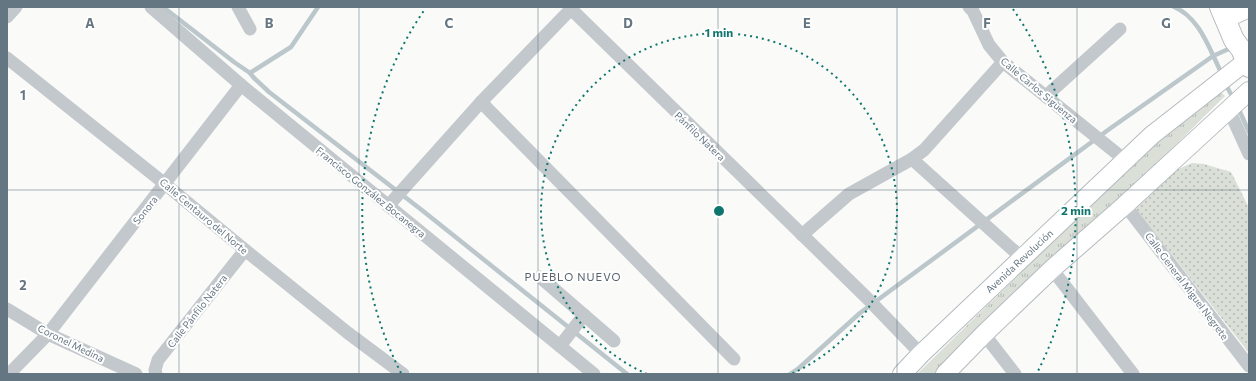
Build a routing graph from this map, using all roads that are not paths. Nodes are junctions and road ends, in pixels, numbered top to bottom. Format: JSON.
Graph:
{"nodes":[{"id":1,"x":16,"y":7,"type":"edge"},
{"id":2,"x":151,"y":7,"type":"edge"},
{"id":3,"x":238,"y":7,"type":"edge"},
{"id":4,"x":969,"y":7,"type":"edge"},
{"id":5,"x":572,"y":8,"type":"edge"},
{"id":6,"x":1249,"y":8,"type":"edge"},
{"id":7,"x":1222,"y":13,"type":"edge"},
{"id":8,"x":7,"y":17,"type":"edge"},
{"id":9,"x":250,"y":29,"type":"dead end"},
{"id":10,"x":1120,"y":29,"type":"dead end"},
{"id":11,"x":1244,"y":55,"type":"edge"},
{"id":12,"x":7,"y":58,"type":"edge"},
{"id":13,"x":1003,"y":62,"type":"junction"},
{"id":14,"x":241,"y":85,"type":"junction"},
{"id":15,"x":1249,"y":91,"type":"edge"},
{"id":16,"x":1046,"y":96,"type":"junction"},
{"id":17,"x":481,"y":102,"type":"junction"},
{"id":18,"x":1229,"y":110,"type":"junction"},
{"id":19,"x":1249,"y":154,"type":"edge"},
{"id":20,"x":912,"y":159,"type":"junction"},
{"id":21,"x":1125,"y":160,"type":"junction"},
{"id":22,"x":165,"y":184,"type":"junction"},
{"id":23,"x":392,"y":201,"type":"junction"},
{"id":24,"x":1125,"y":205,"type":"junction"},
{"id":25,"x":802,"y":235,"type":"junction"},
{"id":26,"x":245,"y":250,"type":"junction"},
{"id":27,"x":1022,"y":258,"type":"junction"},
{"id":28,"x":1052,"y":270,"type":"junction"},
{"id":29,"x":540,"y":277,"type":"dead end"},
{"id":30,"x":7,"y":309,"type":"edge"},
{"id":31,"x":584,"y":315,"type":"junction"},
{"id":32,"x":48,"y":334,"type":"junction"},
{"id":33,"x":984,"y":334,"type":"junction"},
{"id":34,"x":614,"y":342,"type":"dead end"},
{"id":35,"x":560,"y":346,"type":"junction"},
{"id":36,"x":921,"y":354,"type":"junction"},
{"id":37,"x":734,"y":359,"type":"dead end"},
{"id":38,"x":1249,"y":366,"type":"edge"},
{"id":39,"x":9,"y":374,"type":"edge"},
{"id":40,"x":136,"y":374,"type":"edge"},
{"id":41,"x":156,"y":374,"type":"edge"},
{"id":42,"x":403,"y":374,"type":"edge"},
{"id":43,"x":594,"y":374,"type":"edge"},
{"id":44,"x":902,"y":374,"type":"edge"},
{"id":45,"x":945,"y":374,"type":"edge"},
{"id":46,"x":1016,"y":374,"type":"edge"},
{"id":47,"x":1133,"y":374,"type":"edge"}],
"edges":[{"from":1,"to":8,"type":"street"},
{"from":2,"to":14,"type":"street","name":"Francisco González Bocanegra"},
{"from":3,"to":9,"type":"street"},
{"from":4,"to":13,"type":"street","name":"Calle Carlos Sigüenza"},
{"from":5,"to":17,"type":"street","name":"Pánfilo Natera"},
{"from":5,"to":25,"type":"street","name":"Pánfilo Natera"},
{"from":6,"to":7,"type":"street"},
{"from":7,"to":11,"type":"main road"},
{"from":10,"to":16,"type":"street"},
{"from":11,"to":21,"type":"street","name":"Avenida Revolución"},
{"from":12,"to":22,"type":"street","name":"Calle Centauro del Norte"},
{"from":13,"to":16,"type":"street","name":"Calle Carlos Sigüenza"},
{"from":13,"to":20,"type":"street"},
{"from":14,"to":22,"type":"street","name":"Sonora"},
{"from":14,"to":23,"type":"street","name":"Francisco González Bocanegra"},
{"from":15,"to":18,"type":"street"},
{"from":16,"to":21,"type":"street","name":"Calle Carlos Sigüenza"},
{"from":17,"to":23,"type":"street","name":"Pánfilo Natera"},
{"from":17,"to":37,"type":"street"},
{"from":18,"to":19,"type":"street"},
{"from":18,"to":24,"type":"street"},
{"from":20,"to":25,"type":"street"},
{"from":20,"to":27,"type":"street"},
{"from":21,"to":27,"type":"street","name":"Avenida Revolución"},
{"from":22,"to":26,"type":"street","name":"Calle Centauro del Norte"},
{"from":22,"to":32,"type":"street","name":"Sonora"},
{"from":23,"to":35,"type":"street","name":"Francisco González Bocanegra"},
{"from":24,"to":28,"type":"street"},
{"from":24,"to":38,"type":"street","name":"Calle General Miguel Negrete"},
{"from":25,"to":36,"type":"street","name":"Pánfilo Natera"},
{"from":26,"to":41,"type":"street","name":"Calle Pánfilo Natera"},
{"from":26,"to":42,"type":"street","name":"Calle Centauro del Norte"},
{"from":27,"to":36,"type":"street","name":"Avenida Revolución"},
{"from":28,"to":33,"type":"street"},
{"from":28,"to":47,"type":"street"},
{"from":29,"to":31,"type":"street"},
{"from":30,"to":32,"type":"street","name":"Coronel Medina"},
{"from":31,"to":34,"type":"street"},
{"from":31,"to":35,"type":"street"},
{"from":32,"to":39,"type":"street","name":"Sonora"},
{"from":32,"to":40,"type":"street","name":"Coronel Medina"},
{"from":33,"to":45,"type":"street"},
{"from":33,"to":46,"type":"street"},
{"from":35,"to":43,"type":"street","name":"Francisco González Bocanegra"},
{"from":36,"to":44,"type":"street","name":"Avenida Revolución"}]}
